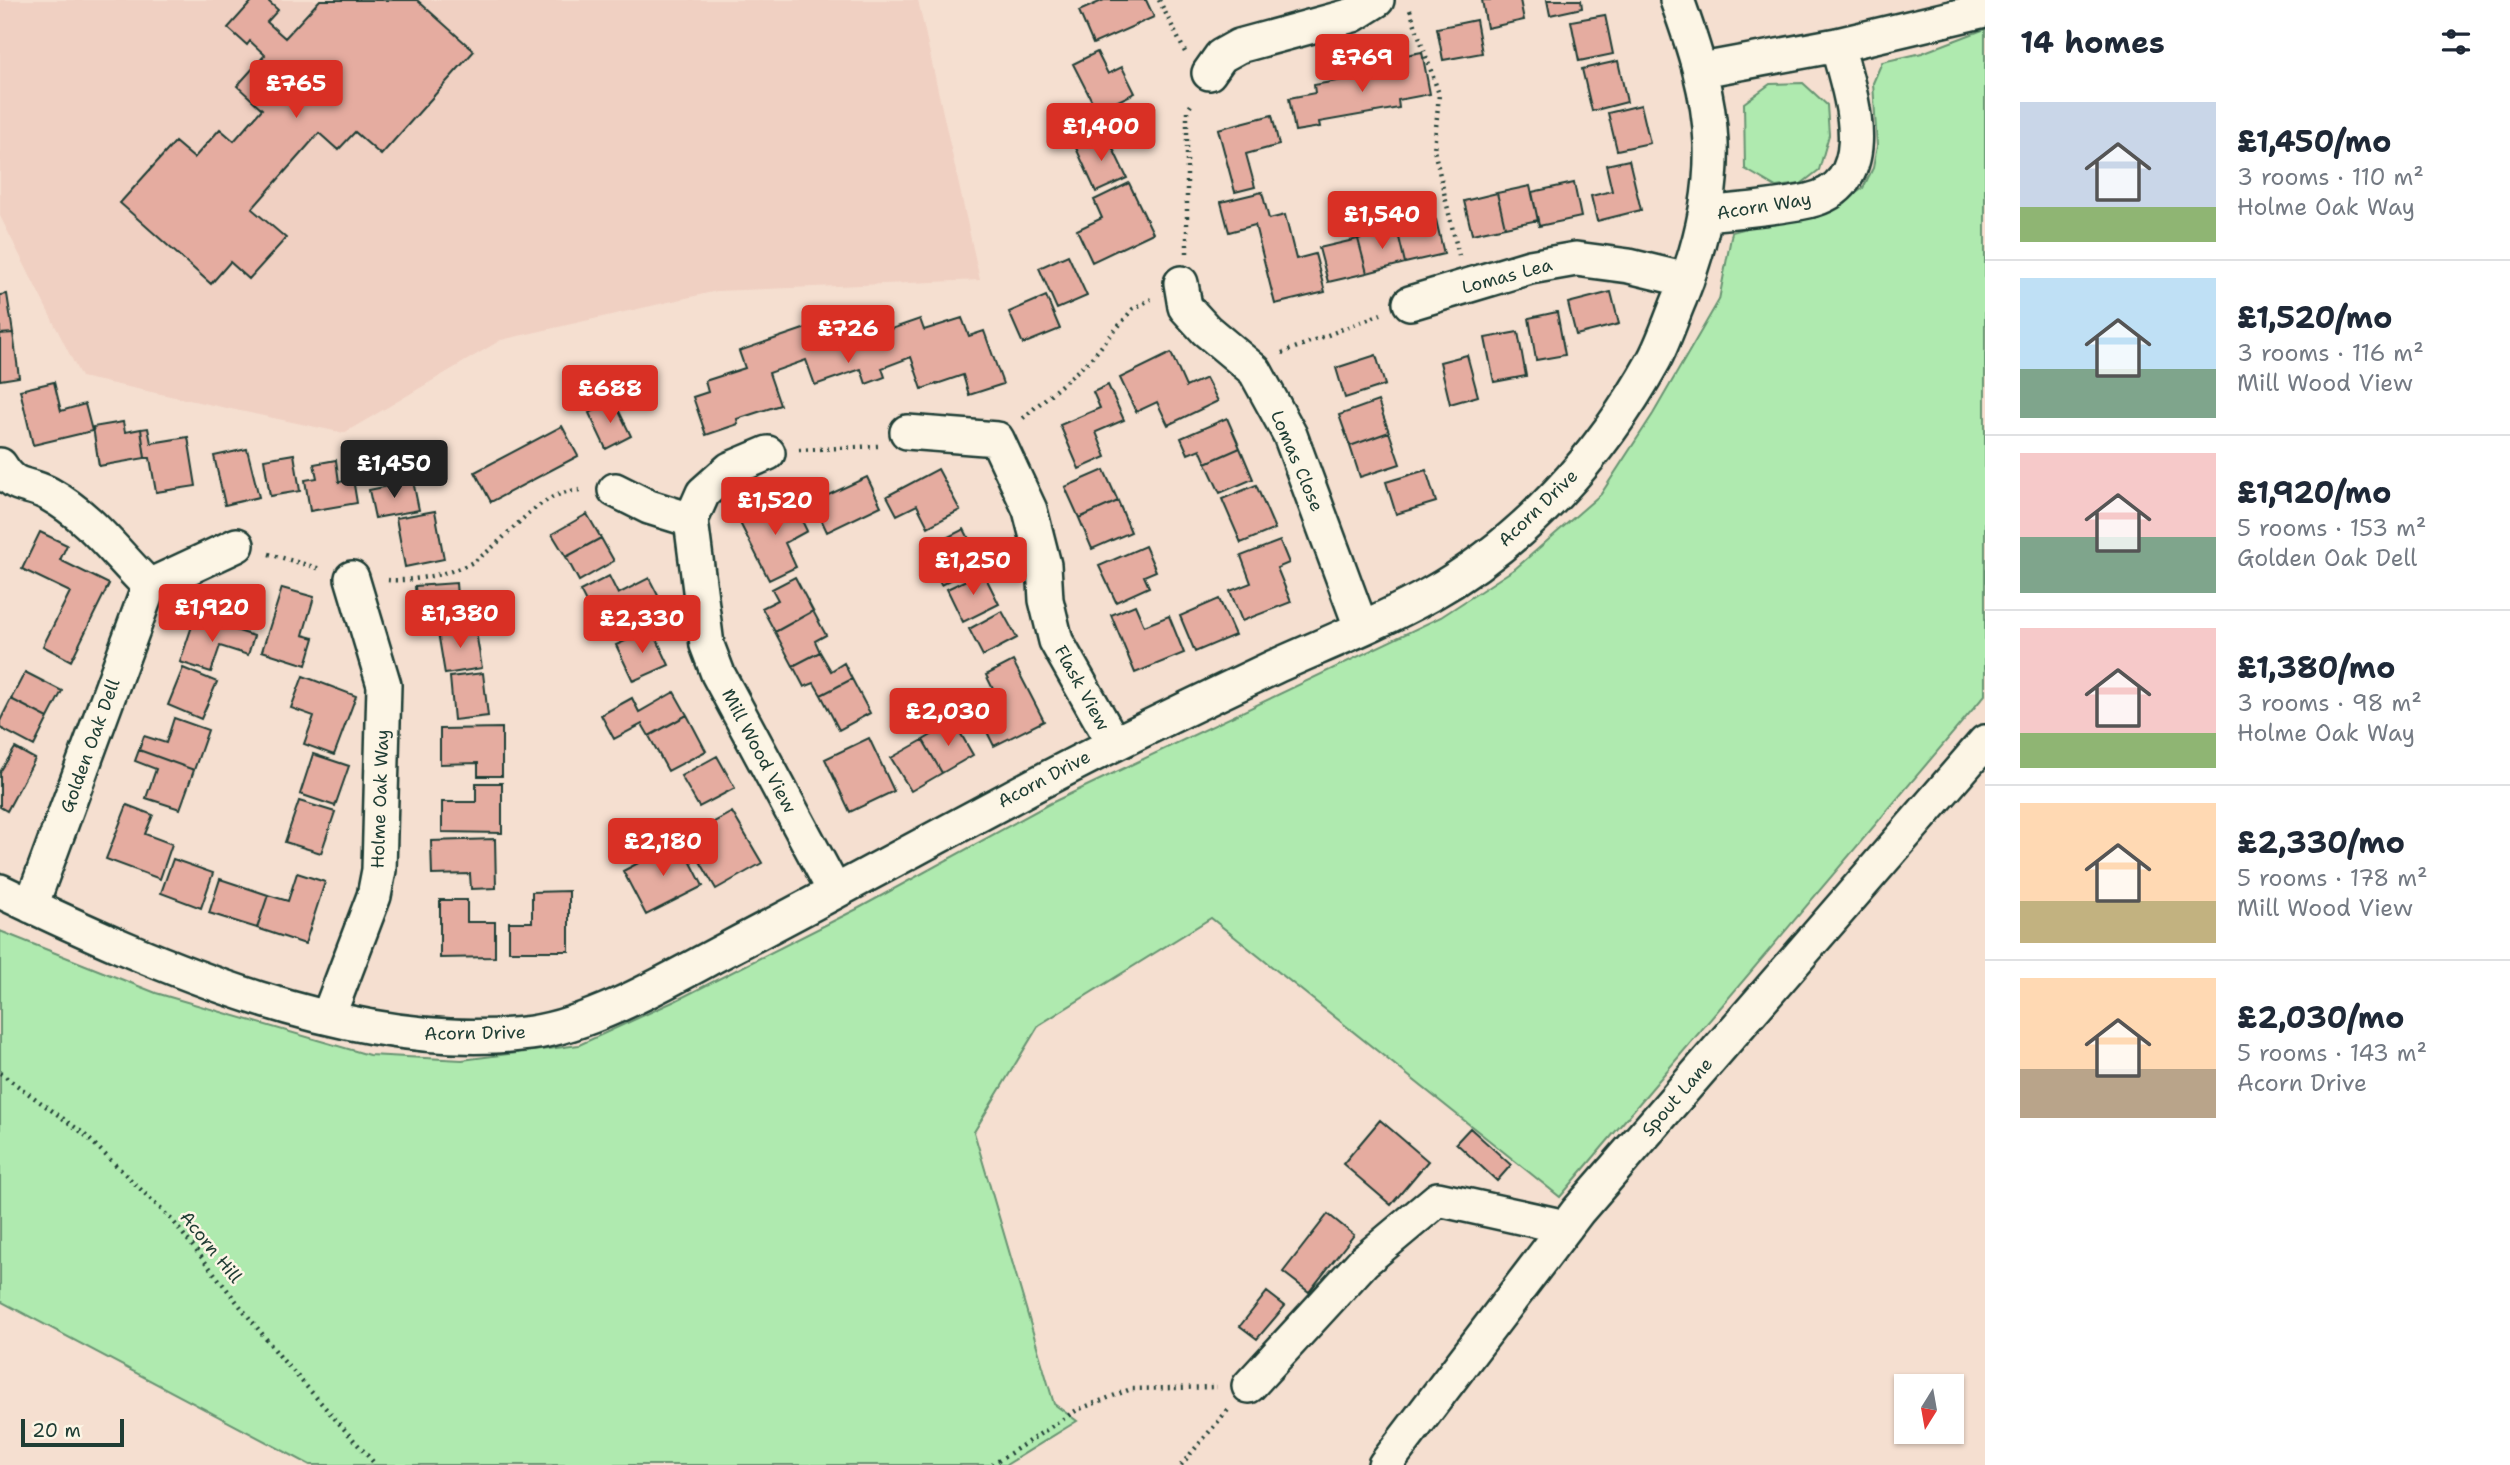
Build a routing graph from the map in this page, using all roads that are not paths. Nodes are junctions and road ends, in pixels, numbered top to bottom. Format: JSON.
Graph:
{"nodes":[{"id":1,"x":1377,"y":0,"type":"edge"},
{"id":2,"x":1677,"y":0,"type":"edge"},
{"id":3,"x":1985,"y":10,"type":"edge"},
{"id":4,"x":1838,"y":45,"type":"junction"},
{"id":5,"x":1702,"y":71,"type":"junction"},
{"id":6,"x":1209,"y":73,"type":"road end"},
{"id":7,"x":1707,"y":214,"type":"junction"},
{"id":8,"x":1687,"y":280,"type":"junction"},
{"id":9,"x":1181,"y":283,"type":"road end"},
{"id":10,"x":1410,"y":303,"type":"road end"},
{"id":11,"x":907,"y":432,"type":"road end"},
{"id":12,"x":768,"y":453,"type":"road end"},
{"id":13,"x":3,"y":484,"type":"edge"},
{"id":14,"x":615,"y":490,"type":"road end"},
{"id":15,"x":691,"y":520,"type":"junction"},
{"id":16,"x":237,"y":545,"type":"road end"},
{"id":17,"x":352,"y":578,"type":"road end"},
{"id":18,"x":149,"y":586,"type":"junction"},
{"id":19,"x":1361,"y":627,"type":"junction"},
{"id":20,"x":1113,"y":742,"type":"junction"},
{"id":21,"x":1985,"y":742,"type":"edge"},
{"id":22,"x":0,"y":891,"type":"edge"},
{"id":23,"x":835,"y":892,"type":"junction"},
{"id":24,"x":30,"y":906,"type":"junction"},
{"id":25,"x":328,"y":1017,"type":"junction"},
{"id":26,"x":1566,"y":1227,"type":"junction"},
{"id":27,"x":1249,"y":1386,"type":"road end"},
{"id":28,"x":1385,"y":1465,"type":"edge"}],
"edges":[{"from":1,"to":6,"type":"street"},
{"from":2,"to":5,"type":"street","name":"Acorn Drive"},
{"from":3,"to":4,"type":"street"},
{"from":4,"to":5,"type":"street"},
{"from":4,"to":7,"type":"street","name":"Acorn Way"},
{"from":5,"to":7,"type":"street","name":"Acorn Drive"},
{"from":7,"to":8,"type":"street","name":"Acorn Drive"},
{"from":8,"to":10,"type":"street","name":"Lomas Lea"},
{"from":8,"to":19,"type":"street","name":"Acorn Drive"},
{"from":9,"to":19,"type":"street","name":"Lomas Close"},
{"from":11,"to":20,"type":"street","name":"Flask View"},
{"from":12,"to":15,"type":"street"},
{"from":13,"to":18,"type":"street"},
{"from":14,"to":15,"type":"street"},
{"from":15,"to":23,"type":"street","name":"Mill Wood View"},
{"from":16,"to":18,"type":"street"},
{"from":17,"to":25,"type":"street","name":"Holme Oak Way"},
{"from":18,"to":24,"type":"street","name":"Golden Oak Dell"},
{"from":19,"to":20,"type":"street","name":"Acorn Drive"},
{"from":20,"to":23,"type":"street","name":"Acorn Drive"},
{"from":21,"to":26,"type":"street","name":"Spout Lane"},
{"from":22,"to":24,"type":"street","name":"Acorn Drive"},
{"from":23,"to":25,"type":"street","name":"Acorn Drive"},
{"from":24,"to":25,"type":"street","name":"Acorn Drive"},
{"from":26,"to":27,"type":"street"},
{"from":26,"to":28,"type":"street","name":"Spout Lane"}]}
